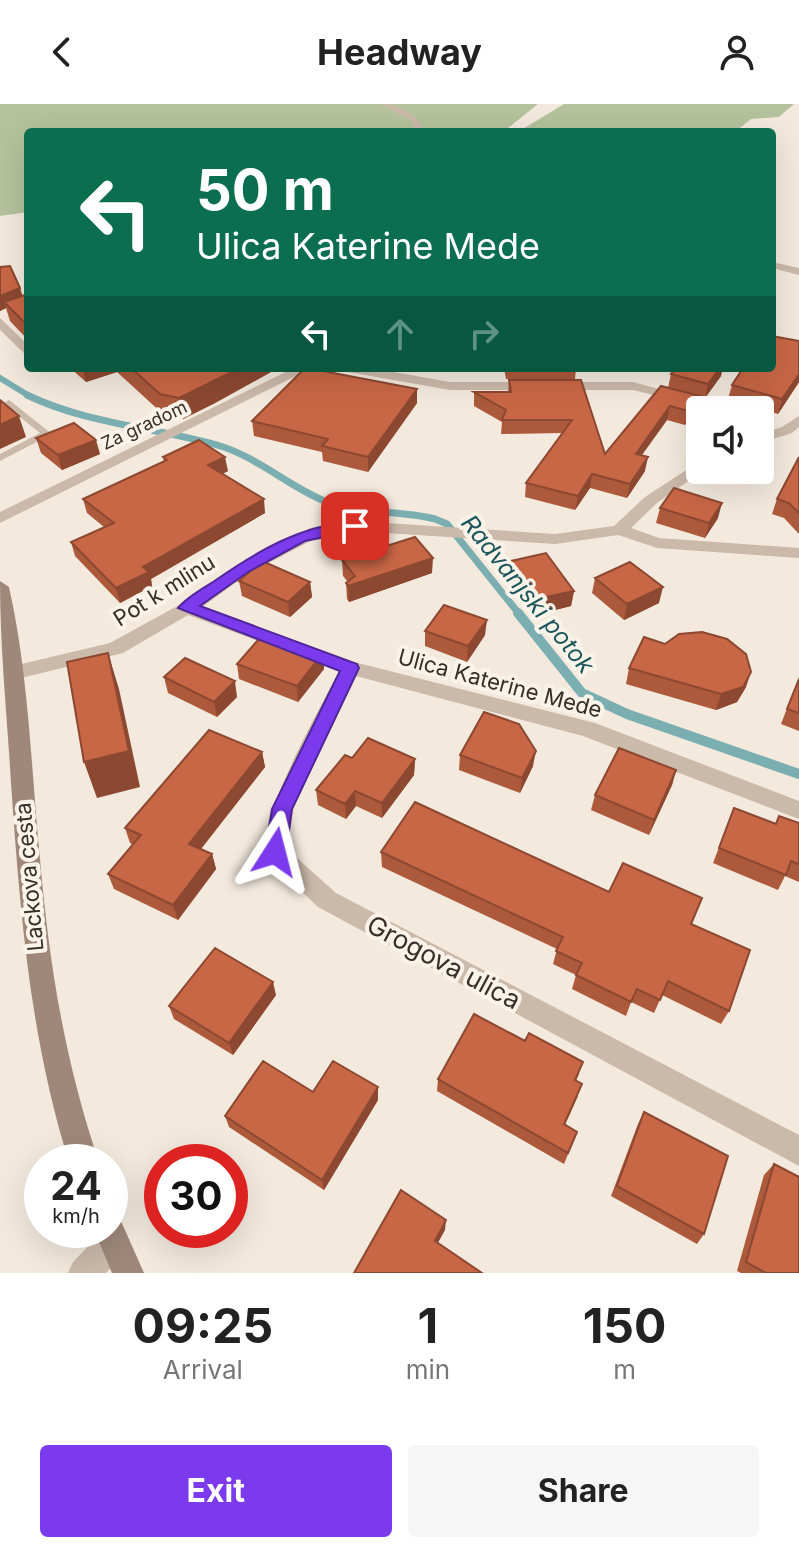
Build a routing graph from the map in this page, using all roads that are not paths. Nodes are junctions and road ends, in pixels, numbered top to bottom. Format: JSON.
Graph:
{"nodes":[{"id":1,"x":385,"y":104,"type":"edge"},
{"id":2,"x":419,"y":128,"type":"edge"},
{"id":3,"x":776,"y":266,"type":"edge"},
{"id":4,"x":799,"y":272,"type":"edge"},
{"id":5,"x":14,"y":312,"type":"edge"},
{"id":6,"x":0,"y":320,"type":"edge"},
{"id":7,"x":24,"y":348,"type":"edge"},
{"id":8,"x":296,"y":372,"type":"edge"},
{"id":9,"x":371,"y":372,"type":"edge"},
{"id":10,"x":686,"y":399,"type":"edge"},
{"id":11,"x":9,"y":403,"type":"edge"},
{"id":12,"x":799,"y":420,"type":"edge"},
{"id":13,"x":774,"y":434,"type":"edge"},
{"id":14,"x":0,"y":458,"type":"edge"},
{"id":15,"x":686,"y":476,"type":"edge"},
{"id":16,"x":0,"y":518,"type":"edge"},
{"id":17,"x":619,"y":530,"type":"junction"},
{"id":18,"x":799,"y":553,"type":"edge"},
{"id":19,"x":0,"y":587,"type":"edge"},
{"id":20,"x":187,"y":608,"type":"junction"},
{"id":21,"x":350,"y":668,"type":"junction"},
{"id":22,"x":13,"y":673,"type":"junction"},
{"id":23,"x":799,"y":810,"type":"edge"},
{"id":24,"x":77,"y":1144,"type":"edge"},
{"id":25,"x":799,"y":1151,"type":"edge"},
{"id":26,"x":103,"y":1248,"type":"edge"},
{"id":27,"x":117,"y":1248,"type":"edge"},
{"id":28,"x":84,"y":1273,"type":"edge"},
{"id":29,"x":128,"y":1273,"type":"edge"}],
"edges":[{"from":1,"to":2,"type":"street"},
{"from":3,"to":4,"type":"street"},
{"from":5,"to":6,"type":"street"},
{"from":6,"to":7,"type":"street"},
{"from":8,"to":16,"type":"street","name":"Za gradom"},
{"from":9,"to":10,"type":"street"},
{"from":11,"to":14,"type":"lane"},
{"from":12,"to":13,"type":"street"},
{"from":15,"to":17,"type":"street"},
{"from":17,"to":18,"type":"street","name":"Pot k mlinu"},
{"from":17,"to":20,"type":"street","name":"Pot k mlinu"},
{"from":19,"to":22,"type":"street","name":"Lackova cesta"},
{"from":20,"to":21,"type":"street","name":"Ulica Katerine Mede"},
{"from":20,"to":22,"type":"street","name":"Pot k mlinu"},
{"from":21,"to":23,"type":"street","name":"Ulica Katerine Mede"},
{"from":21,"to":25,"type":"street","name":"Grogova ulica"},
{"from":22,"to":24,"type":"street","name":"Lackova cesta"},
{"from":26,"to":28,"type":"street"},
{"from":27,"to":29,"type":"street"}]}
